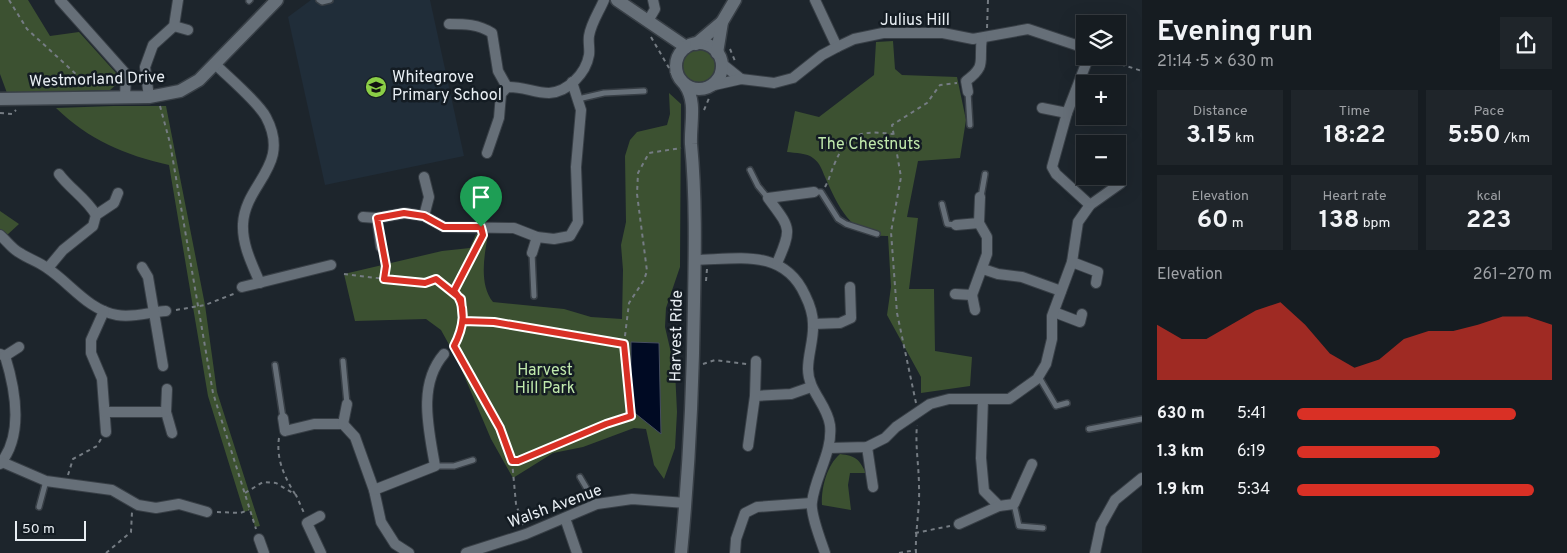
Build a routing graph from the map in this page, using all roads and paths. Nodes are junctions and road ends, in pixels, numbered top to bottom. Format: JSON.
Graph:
{"nodes":[{"id":1,"x":8,"y":0,"type":"edge"},
{"id":2,"x":60,"y":0,"type":"edge"},
{"id":3,"x":178,"y":0,"type":"edge"},
{"id":4,"x":277,"y":0,"type":"edge"},
{"id":5,"x":319,"y":0,"type":"edge"},
{"id":6,"x":330,"y":0,"type":"edge"},
{"id":7,"x":604,"y":0,"type":"edge"},
{"id":8,"x":617,"y":0,"type":"edge"},
{"id":9,"x":653,"y":0,"type":"edge"},
{"id":10,"x":735,"y":0,"type":"edge"},
{"id":11,"x":815,"y":0,"type":"edge"},
{"id":12,"x":988,"y":0,"type":"edge"},
{"id":13,"x":648,"y":21,"type":"junction"},
{"id":14,"x":722,"y":22,"type":"junction"},
{"id":15,"x":449,"y":24,"type":"dead end"},
{"id":16,"x":174,"y":26,"type":"junction"},
{"id":17,"x":188,"y":30,"type":"dead end"},
{"id":18,"x":660,"y":32,"type":"junction"},
{"id":19,"x":984,"y":38,"type":"junction"},
{"id":20,"x":1076,"y":45,"type":"edge"},
{"id":21,"x":691,"y":46,"type":"junction"},
{"id":22,"x":729,"y":47,"type":"dead end"},
{"id":23,"x":838,"y":47,"type":"junction"},
{"id":24,"x":663,"y":56,"type":"dead end"},
{"id":25,"x":719,"y":58,"type":"junction"},
{"id":26,"x":735,"y":61,"type":"dead end"},
{"id":27,"x":676,"y":62,"type":"junction"},
{"id":28,"x":215,"y":64,"type":"junction"},
{"id":29,"x":1086,"y":65,"type":"edge"},
{"id":30,"x":1120,"y":65,"type":"edge"},
{"id":31,"x":1142,"y":71,"type":"edge"},
{"id":32,"x":741,"y":79,"type":"junction"},
{"id":33,"x":572,"y":82,"type":"junction"},
{"id":34,"x":680,"y":83,"type":"junction"},
{"id":35,"x":967,"y":86,"type":"junction"},
{"id":36,"x":507,"y":87,"type":"junction"},
{"id":37,"x":708,"y":87,"type":"junction"},
{"id":38,"x":644,"y":91,"type":"dead end"},
{"id":39,"x":91,"y":97,"type":"junction"},
{"id":40,"x":125,"y":97,"type":"junction"},
{"id":41,"x":149,"y":97,"type":"junction"},
{"id":42,"x":0,"y":99,"type":"edge"},
{"id":43,"x":578,"y":99,"type":"junction"},
{"id":44,"x":160,"y":107,"type":"dead end"},
{"id":45,"x":1042,"y":108,"type":"dead end"},
{"id":46,"x":0,"y":113,"type":"edge"},
{"id":47,"x":1067,"y":113,"type":"junction"},
{"id":48,"x":12,"y":114,"type":"dead end"},
{"id":49,"x":692,"y":119,"type":"junction"},
{"id":50,"x":970,"y":125,"type":"dead end"},
{"id":51,"x":893,"y":134,"type":"junction"},
{"id":52,"x":692,"y":150,"type":"junction"},
{"id":53,"x":487,"y":153,"type":"dead end"},
{"id":54,"x":750,"y":170,"type":"dead end"},
{"id":55,"x":58,"y":174,"type":"dead end"},
{"id":56,"x":985,"y":174,"type":"dead end"},
{"id":57,"x":424,"y":177,"type":"dead end"},
{"id":58,"x":1118,"y":185,"type":"edge"},
{"id":59,"x":818,"y":192,"type":"junction"},
{"id":60,"x":118,"y":193,"type":"dead end"},
{"id":61,"x":980,"y":197,"type":"joint"},
{"id":62,"x":768,"y":198,"type":"junction"},
{"id":63,"x":942,"y":204,"type":"dead end"},
{"id":64,"x":1090,"y":204,"type":"junction"},
{"id":65,"x":96,"y":215,"type":"junction"},
{"id":66,"x":424,"y":216,"type":"junction"},
{"id":67,"x":363,"y":218,"type":"dead end"},
{"id":68,"x":377,"y":218,"type":"junction"},
{"id":69,"x":979,"y":223,"type":"junction"},
{"id":70,"x":956,"y":225,"type":"joint"},
{"id":71,"x":481,"y":227,"type":"junction"},
{"id":72,"x":877,"y":234,"type":"dead end"},
{"id":73,"x":0,"y":235,"type":"edge"},
{"id":74,"x":536,"y":237,"type":"junction"},
{"id":75,"x":381,"y":248,"type":"joint"},
{"id":76,"x":532,"y":253,"type":"joint"},
{"id":77,"x":695,"y":260,"type":"junction"},
{"id":78,"x":1072,"y":262,"type":"junction"},
{"id":79,"x":777,"y":263,"type":"junction"},
{"id":80,"x":331,"y":265,"type":"dead end"},
{"id":81,"x":142,"y":267,"type":"dead end"},
{"id":82,"x":48,"y":268,"type":"junction"},
{"id":83,"x":983,"y":269,"type":"junction"},
{"id":84,"x":344,"y":274,"type":"dead end"},
{"id":85,"x":384,"y":279,"type":"junction"},
{"id":86,"x":260,"y":283,"type":"junction"},
{"id":87,"x":1096,"y":283,"type":"dead end"},
{"id":88,"x":242,"y":287,"type":"joint"},
{"id":89,"x":850,"y":287,"type":"dead end"},
{"id":90,"x":454,"y":291,"type":"junction"},
{"id":91,"x":1061,"y":291,"type":"junction"},
{"id":92,"x":956,"y":294,"type":"dead end"},
{"id":93,"x":972,"y":295,"type":"junction"},
{"id":94,"x":534,"y":296,"type":"dead end"},
{"id":95,"x":199,"y":306,"type":"junction"},
{"id":96,"x":975,"y":310,"type":"dead end"},
{"id":97,"x":104,"y":311,"type":"junction"},
{"id":98,"x":166,"y":311,"type":"joint"},
{"id":99,"x":154,"y":312,"type":"junction"},
{"id":100,"x":1054,"y":312,"type":"junction"},
{"id":101,"x":1082,"y":314,"type":"dead end"},
{"id":102,"x":463,"y":321,"type":"junction"},
{"id":103,"x":813,"y":324,"type":"junction"},
{"id":104,"x":624,"y":344,"type":"junction"},
{"id":105,"x":454,"y":346,"type":"junction"},
{"id":106,"x":19,"y":347,"type":"dead end"},
{"id":107,"x":444,"y":354,"type":"joint"},
{"id":108,"x":2,"y":355,"type":"edge"},
{"id":109,"x":343,"y":361,"type":"dead end"},
{"id":110,"x":704,"y":364,"type":"dead end"},
{"id":111,"x":756,"y":364,"type":"joint"},
{"id":112,"x":163,"y":366,"type":"dead end"},
{"id":113,"x":275,"y":366,"type":"dead end"},
{"id":114,"x":1038,"y":377,"type":"junction"},
{"id":115,"x":811,"y":386,"type":"junction"},
{"id":116,"x":167,"y":389,"type":"dead end"},
{"id":117,"x":755,"y":396,"type":"junction"},
{"id":118,"x":983,"y":399,"type":"junction"},
{"id":119,"x":916,"y":402,"type":"dead end"},
{"id":120,"x":1067,"y":403,"type":"dead end"},
{"id":121,"x":347,"y":404,"type":"joint"},
{"id":122,"x":106,"y":412,"type":"junction"},
{"id":123,"x":166,"y":412,"type":"junction"},
{"id":124,"x":283,"y":418,"type":"joint"},
{"id":125,"x":1142,"y":419,"type":"edge"},
{"id":126,"x":918,"y":421,"type":"dead end"},
{"id":127,"x":343,"y":424,"type":"junction"},
{"id":128,"x":1089,"y":429,"type":"dead end"},
{"id":129,"x":285,"y":431,"type":"junction"},
{"id":130,"x":106,"y":432,"type":"joint"},
{"id":131,"x":172,"y":433,"type":"dead end"},
{"id":132,"x":748,"y":446,"type":"dead end"},
{"id":133,"x":867,"y":447,"type":"junction"},
{"id":134,"x":829,"y":448,"type":"junction"},
{"id":135,"x":473,"y":460,"type":"dead end"},
{"id":136,"x":512,"y":461,"type":"junction"},
{"id":137,"x":1,"y":463,"type":"edge"},
{"id":138,"x":1032,"y":464,"type":"dead end"},
{"id":139,"x":435,"y":466,"type":"junction"},
{"id":140,"x":580,"y":477,"type":"dead end"},
{"id":141,"x":1142,"y":478,"type":"edge"},
{"id":142,"x":46,"y":481,"type":"junction"},
{"id":143,"x":66,"y":485,"type":"junction"},
{"id":144,"x":873,"y":487,"type":"dead end"},
{"id":145,"x":374,"y":490,"type":"junction"},
{"id":146,"x":245,"y":494,"type":"junction"},
{"id":147,"x":296,"y":494,"type":"junction"},
{"id":148,"x":132,"y":503,"type":"junction"},
{"id":149,"x":811,"y":503,"type":"junction"},
{"id":150,"x":597,"y":504,"type":"junction"},
{"id":151,"x":686,"y":504,"type":"junction"},
{"id":152,"x":1014,"y":504,"type":"junction"},
{"id":153,"x":999,"y":506,"type":"junction"},
{"id":154,"x":39,"y":507,"type":"dead end"},
{"id":155,"x":250,"y":510,"type":"junction"},
{"id":156,"x":207,"y":512,"type":"joint"},
{"id":157,"x":320,"y":516,"type":"dead end"},
{"id":158,"x":564,"y":518,"type":"junction"},
{"id":159,"x":307,"y":522,"type":"junction"},
{"id":160,"x":959,"y":524,"type":"joint"},
{"id":161,"x":1043,"y":528,"type":"dead end"},
{"id":162,"x":915,"y":533,"type":"junction"},
{"id":163,"x":526,"y":534,"type":"junction"},
{"id":164,"x":259,"y":539,"type":"joint"},
{"id":165,"x":486,"y":550,"type":"edge"},
{"id":166,"x":916,"y":551,"type":"edge"},
{"id":167,"x":106,"y":553,"type":"edge"},
{"id":168,"x":264,"y":553,"type":"edge"},
{"id":169,"x":321,"y":553,"type":"edge"},
{"id":170,"x":409,"y":553,"type":"edge"},
{"id":171,"x":466,"y":553,"type":"edge"},
{"id":172,"x":576,"y":553,"type":"edge"},
{"id":173,"x":681,"y":553,"type":"edge"},
{"id":174,"x":735,"y":553,"type":"edge"},
{"id":175,"x":825,"y":553,"type":"edge"},
{"id":176,"x":899,"y":553,"type":"edge"},
{"id":177,"x":1095,"y":553,"type":"edge"}],
"edges":[{"from":1,"to":39,"type":"path"},
{"from":2,"to":40,"type":"street"},
{"from":3,"to":16,"type":"street"},
{"from":4,"to":28,"type":"street","name":"Westmorland Drive"},
{"from":5,"to":6,"type":"lane"},
{"from":7,"to":33,"type":"street"},
{"from":8,"to":13,"type":"street"},
{"from":9,"to":13,"type":"street"},
{"from":10,"to":14,"type":"street"},
{"from":11,"to":23,"type":"street"},
{"from":12,"to":19,"type":"path"},
{"from":13,"to":18,"type":"street"},
{"from":14,"to":21,"type":"street"},
{"from":14,"to":25,"type":"street"},
{"from":15,"to":36,"type":"street"},
{"from":16,"to":17,"type":"street"},
{"from":16,"to":41,"type":"street"},
{"from":18,"to":21,"type":"street"},
{"from":18,"to":27,"type":"street"},
{"from":19,"to":20,"type":"street","name":"Julius Hill"},
{"from":19,"to":23,"type":"street","name":"Julius Hill"},
{"from":19,"to":35,"type":"street"},
{"from":21,"to":25,"type":"street"},
{"from":21,"to":27,"type":"street"},
{"from":22,"to":26,"type":"path"},
{"from":23,"to":32,"type":"street","name":"Julius Hill"},
{"from":24,"to":34,"type":"path"},
{"from":25,"to":32,"type":"street","name":"Julius Hill"},
{"from":25,"to":37,"type":"street"},
{"from":27,"to":34,"type":"street"},
{"from":28,"to":41,"type":"street","name":"Westmorland Drive"},
{"from":28,"to":86,"type":"street"},
{"from":29,"to":47,"type":"street"},
{"from":30,"to":31,"type":"path"},
{"from":32,"to":37,"type":"street","name":"Julius Hill"},
{"from":33,"to":36,"type":"street"},
{"from":33,"to":43,"type":"street"},
{"from":34,"to":37,"type":"street"},
{"from":34,"to":49,"type":"street","name":"Harvest Ride"},
{"from":35,"to":50,"type":"lane"},
{"from":35,"to":51,"type":"path"},
{"from":36,"to":53,"type":"street"},
{"from":37,"to":49,"type":"street","name":"Harvest Ride"},
{"from":38,"to":43,"type":"lane"},
{"from":39,"to":40,"type":"street","name":"Westmorland Drive"},
{"from":39,"to":42,"type":"street","name":"Westmorland Drive"},
{"from":40,"to":41,"type":"street","name":"Westmorland Drive"},
{"from":43,"to":74,"type":"street"},
{"from":44,"to":95,"type":"path"},
{"from":45,"to":47,"type":"street"},
{"from":46,"to":48,"type":"path"},
{"from":47,"to":64,"type":"street"},
{"from":49,"to":52,"type":"street","name":"Harvest Ride"},
{"from":51,"to":59,"type":"path"},
{"from":51,"to":119,"type":"path"},
{"from":52,"to":77,"type":"street","name":"Harvest Ride"},
{"from":52,"to":104,"type":"path"},
{"from":54,"to":62,"type":"lane"},
{"from":55,"to":65,"type":"street"},
{"from":56,"to":61,"type":"lane"},
{"from":57,"to":66,"type":"street"},
{"from":58,"to":64,"type":"street"},
{"from":59,"to":62,"type":"street"},
{"from":59,"to":72,"type":"lane"},
{"from":60,"to":65,"type":"street"},
{"from":61,"to":69,"type":"street"},
{"from":62,"to":79,"type":"street"},
{"from":63,"to":70,"type":"lane"},
{"from":64,"to":78,"type":"street"},
{"from":65,"to":82,"type":"street"},
{"from":66,"to":68,"type":"street"},
{"from":66,"to":71,"type":"street"},
{"from":67,"to":68,"type":"street"},
{"from":68,"to":75,"type":"street"},
{"from":69,"to":70,"type":"street"},
{"from":69,"to":83,"type":"street"},
{"from":71,"to":74,"type":"street"},
{"from":71,"to":90,"type":"path"},
{"from":73,"to":82,"type":"street"},
{"from":74,"to":76,"type":"street"},
{"from":75,"to":85,"type":"path"},
{"from":76,"to":94,"type":"lane"},
{"from":77,"to":79,"type":"street"},
{"from":77,"to":151,"type":"street","name":"Harvest Ride"},
{"from":78,"to":87,"type":"street"},
{"from":78,"to":91,"type":"street"},
{"from":79,"to":103,"type":"street"},
{"from":80,"to":86,"type":"street"},
{"from":81,"to":99,"type":"street"},
{"from":82,"to":97,"type":"street"},
{"from":83,"to":91,"type":"street"},
{"from":83,"to":93,"type":"street"},
{"from":84,"to":85,"type":"path"},
{"from":85,"to":90,"type":"path"},
{"from":86,"to":88,"type":"street"},
{"from":88,"to":95,"type":"path"},
{"from":89,"to":103,"type":"street"},
{"from":90,"to":102,"type":"path"},
{"from":91,"to":100,"type":"street"},
{"from":92,"to":93,"type":"street"},
{"from":93,"to":96,"type":"street"},
{"from":95,"to":98,"type":"path"},
{"from":95,"to":146,"type":"path"},
{"from":97,"to":99,"type":"street"},
{"from":97,"to":122,"type":"street"},
{"from":98,"to":99,"type":"street"},
{"from":99,"to":112,"type":"street"},
{"from":100,"to":101,"type":"street"},
{"from":100,"to":114,"type":"street"},
{"from":102,"to":104,"type":"path"},
{"from":102,"to":105,"type":"path"},
{"from":103,"to":115,"type":"street"},
{"from":104,"to":136,"type":"path"},
{"from":105,"to":107,"type":"path"},
{"from":105,"to":136,"type":"path"},
{"from":106,"to":108,"type":"street"},
{"from":107,"to":139,"type":"street"},
{"from":108,"to":137,"type":"street"},
{"from":109,"to":121,"type":"lane"},
{"from":110,"to":111,"type":"path"},
{"from":111,"to":117,"type":"street"},
{"from":113,"to":124,"type":"lane"},
{"from":114,"to":118,"type":"street"},
{"from":114,"to":120,"type":"lane"},
{"from":115,"to":117,"type":"street"},
{"from":115,"to":134,"type":"street"},
{"from":116,"to":123,"type":"street"},
{"from":117,"to":132,"type":"street"},
{"from":118,"to":133,"type":"street"},
{"from":118,"to":153,"type":"street"},
{"from":121,"to":127,"type":"street"},
{"from":122,"to":123,"type":"street"},
{"from":122,"to":130,"type":"street"},
{"from":123,"to":131,"type":"street"},
{"from":124,"to":129,"type":"street"},
{"from":125,"to":128,"type":"lane"},
{"from":126,"to":162,"type":"path"},
{"from":127,"to":129,"type":"street"},
{"from":127,"to":145,"type":"street"},
{"from":129,"to":147,"type":"path"},
{"from":130,"to":143,"type":"path"},
{"from":133,"to":134,"type":"street"},
{"from":133,"to":144,"type":"street"},
{"from":134,"to":149,"type":"street"},
{"from":135,"to":139,"type":"lane"},
{"from":136,"to":163,"type":"path"},
{"from":137,"to":142,"type":"street"},
{"from":138,"to":152,"type":"street"},
{"from":139,"to":145,"type":"street"},
{"from":140,"to":150,"type":"lane"},
{"from":141,"to":177,"type":"street"},
{"from":142,"to":143,"type":"street"},
{"from":142,"to":154,"type":"lane"},
{"from":143,"to":148,"type":"street"},
{"from":145,"to":170,"type":"street"},
{"from":146,"to":147,"type":"path"},
{"from":146,"to":155,"type":"path"},
{"from":147,"to":159,"type":"path"},
{"from":148,"to":156,"type":"street"},
{"from":148,"to":167,"type":"path"},
{"from":149,"to":174,"type":"street"},
{"from":149,"to":175,"type":"street"},
{"from":150,"to":151,"type":"street","name":"Walsh Avenue"},
{"from":150,"to":158,"type":"street","name":"Walsh Avenue"},
{"from":151,"to":173,"type":"street","name":"Harvest Ride"},
{"from":152,"to":153,"type":"street"},
{"from":152,"to":161,"type":"lane"},
{"from":153,"to":160,"type":"street"},
{"from":155,"to":156,"type":"path"},
{"from":155,"to":164,"type":"path"},
{"from":157,"to":159,"type":"street"},
{"from":158,"to":163,"type":"street","name":"Walsh Avenue"},
{"from":158,"to":172,"type":"street"},
{"from":159,"to":169,"type":"street"},
{"from":160,"to":162,"type":"path"},
{"from":162,"to":166,"type":"path"},
{"from":163,"to":165,"type":"street","name":"Walsh Avenue"},
{"from":164,"to":168,"type":"street"},
{"from":165,"to":171,"type":"street","name":"Walsh Avenue"},
{"from":166,"to":176,"type":"path"}]}
